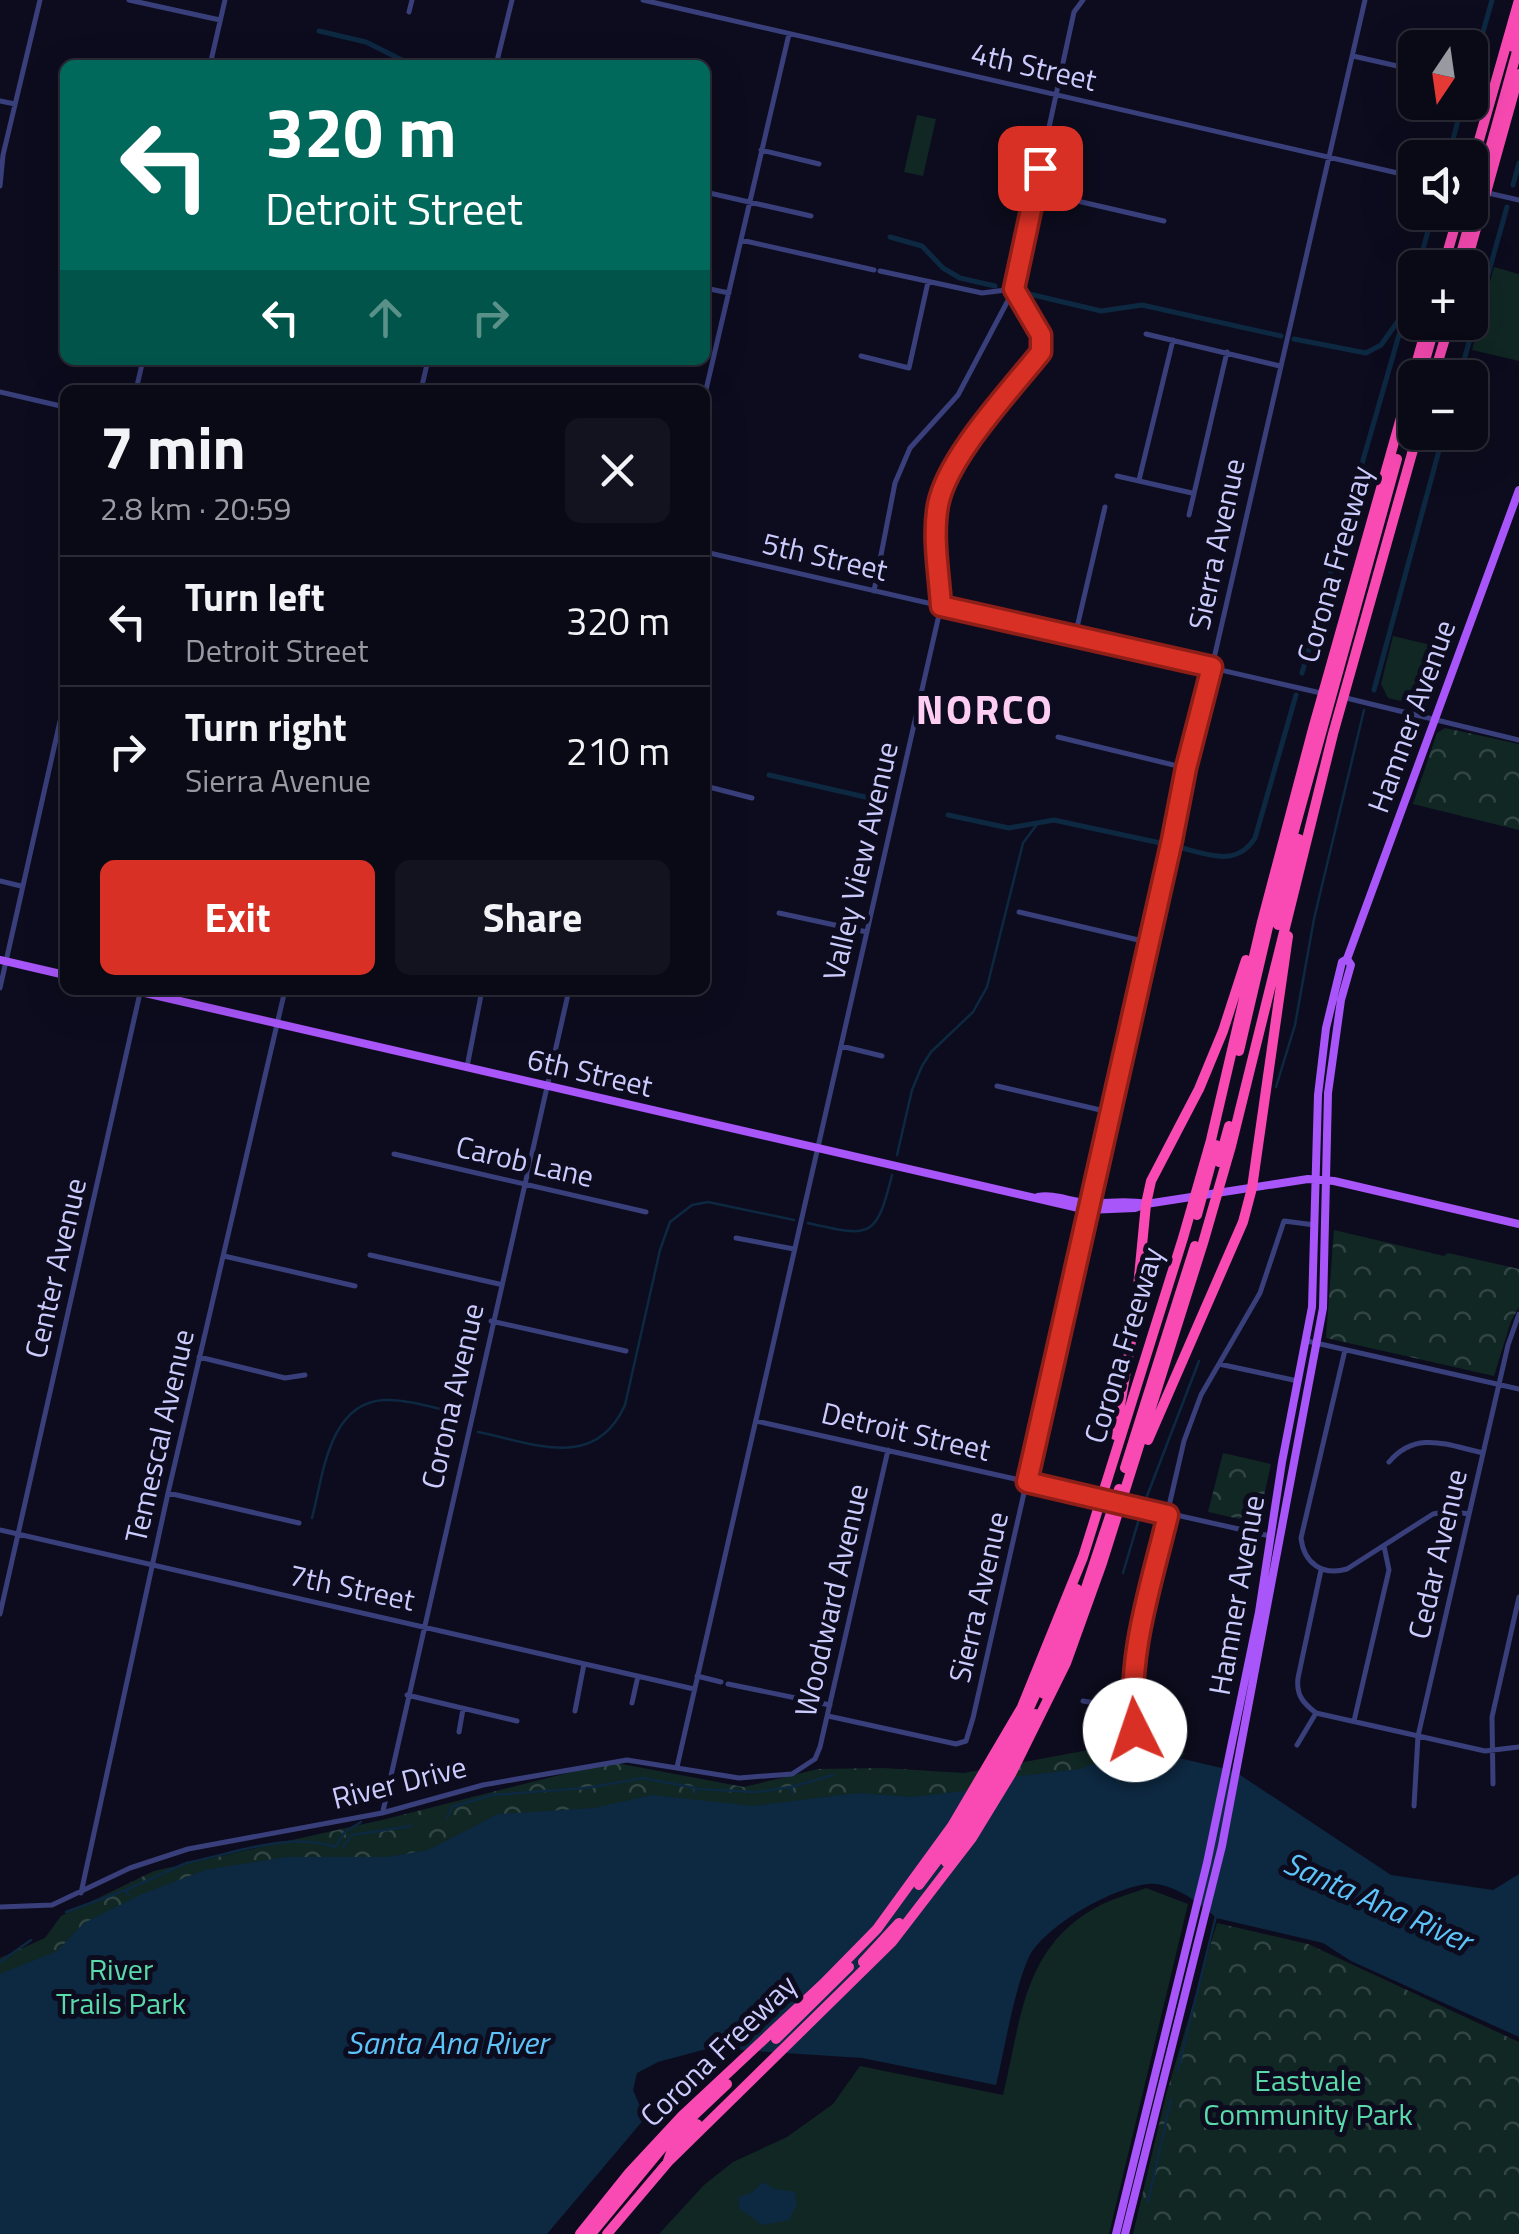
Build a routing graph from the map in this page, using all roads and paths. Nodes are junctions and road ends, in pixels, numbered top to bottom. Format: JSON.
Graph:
{"nodes":[{"id":1,"x":40,"y":0,"type":"edge"},
{"id":2,"x":128,"y":0,"type":"edge"},
{"id":3,"x":224,"y":0,"type":"edge"},
{"id":4,"x":412,"y":0,"type":"edge"},
{"id":5,"x":512,"y":0,"type":"edge"},
{"id":6,"x":643,"y":0,"type":"edge"},
{"id":7,"x":1084,"y":0,"type":"edge"},
{"id":8,"x":1365,"y":0,"type":"edge"},
{"id":9,"x":1518,"y":0,"type":"edge"},
{"id":10,"x":654,"y":1,"type":"edge"},
{"id":11,"x":409,"y":12,"type":"dead end"},
{"id":12,"x":220,"y":20,"type":"junction"},
{"id":13,"x":1519,"y":24,"type":"edge"},
{"id":14,"x":789,"y":34,"type":"junction"},
{"id":15,"x":1519,"y":44,"type":"edge"},
{"id":16,"x":1353,"y":56,"type":"junction"},
{"id":17,"x":211,"y":60,"type":"edge"},
{"id":18,"x":497,"y":60,"type":"edge"},
{"id":19,"x":1398,"y":66,"type":"edge"},
{"id":20,"x":1519,"y":74,"type":"edge"},
{"id":21,"x":1058,"y":95,"type":"junction"},
{"id":22,"x":0,"y":101,"type":"edge"},
{"id":23,"x":16,"y":104,"type":"junction"},
{"id":24,"x":1479,"y":140,"type":"edge"},
{"id":25,"x":1487,"y":140,"type":"edge"},
{"id":26,"x":761,"y":150,"type":"junction"},
{"id":27,"x":1329,"y":157,"type":"junction"},
{"id":28,"x":818,"y":164,"type":"dead end"},
{"id":29,"x":1398,"y":173,"type":"edge"},
{"id":30,"x":0,"y":186,"type":"edge"},
{"id":31,"x":1034,"y":191,"type":"junction"},
{"id":32,"x":710,"y":193,"type":"edge"},
{"id":33,"x":1488,"y":194,"type":"edge"},
{"id":34,"x":1519,"y":200,"type":"edge"},
{"id":35,"x":750,"y":202,"type":"junction"},
{"id":36,"x":811,"y":216,"type":"dead end"},
{"id":37,"x":1164,"y":221,"type":"dead end"},
{"id":38,"x":741,"y":240,"type":"junction"},
{"id":39,"x":1456,"y":250,"type":"edge"},
{"id":40,"x":1470,"y":250,"type":"edge"},
{"id":41,"x":928,"y":282,"type":"junction"},
{"id":42,"x":710,"y":289,"type":"edge"},
{"id":43,"x":1014,"y":289,"type":"junction"},
{"id":44,"x":728,"y":293,"type":"junction"},
{"id":45,"x":1146,"y":334,"type":"dead end"},
{"id":46,"x":1173,"y":340,"type":"junction"},
{"id":47,"x":1227,"y":352,"type":"junction"},
{"id":48,"x":861,"y":356,"type":"dead end"},
{"id":49,"x":1280,"y":366,"type":"junction"},
{"id":50,"x":707,"y":385,"type":"edge"},
{"id":51,"x":0,"y":392,"type":"edge"},
{"id":52,"x":60,"y":406,"type":"edge"},
{"id":53,"x":1398,"y":443,"type":"edge"},
{"id":54,"x":1407,"y":450,"type":"edge"},
{"id":55,"x":1407,"y":450,"type":"edge"},
{"id":56,"x":1117,"y":476,"type":"dead end"},
{"id":57,"x":1139,"y":480,"type":"junction"},
{"id":58,"x":1192,"y":493,"type":"junction"},
{"id":59,"x":1518,"y":493,"type":"edge"},
{"id":60,"x":1105,"y":507,"type":"dead end"},
{"id":61,"x":1188,"y":515,"type":"dead end"},
{"id":62,"x":710,"y":553,"type":"edge"},
{"id":63,"x":874,"y":590,"type":"junction"},
{"id":64,"x":941,"y":606,"type":"junction"},
{"id":65,"x":1075,"y":637,"type":"junction"},
{"id":66,"x":1212,"y":667,"type":"junction"},
{"id":67,"x":1435,"y":719,"type":"junction"},
{"id":68,"x":60,"y":721,"type":"edge"},
{"id":69,"x":1058,"y":737,"type":"dead end"},
{"id":70,"x":1519,"y":740,"type":"edge"},
{"id":71,"x":1186,"y":768,"type":"junction"},
{"id":72,"x":710,"y":787,"type":"edge"},
{"id":73,"x":752,"y":798,"type":"dead end"},
{"id":74,"x":1305,"y":846,"type":"junction"},
{"id":75,"x":0,"y":882,"type":"edge"},
{"id":76,"x":22,"y":886,"type":"junction"},
{"id":77,"x":1019,"y":912,"type":"dead end"},
{"id":78,"x":779,"y":913,"type":"dead end"},
{"id":79,"x":1262,"y":922,"type":"junction"},
{"id":80,"x":867,"y":932,"type":"junction"},
{"id":81,"x":1147,"y":942,"type":"junction"},
{"id":82,"x":1348,"y":959,"type":"junction"},
{"id":83,"x":3,"y":961,"type":"edge"},
{"id":84,"x":60,"y":974,"type":"edge"},
{"id":85,"x":0,"y":988,"type":"edge"},
{"id":86,"x":137,"y":995,"type":"edge"},
{"id":87,"x":155,"y":995,"type":"edge"},
{"id":88,"x":284,"y":995,"type":"edge"},
{"id":89,"x":481,"y":995,"type":"edge"},
{"id":90,"x":568,"y":995,"type":"edge"},
{"id":91,"x":277,"y":1024,"type":"junction"},
{"id":92,"x":841,"y":1046,"type":"junction"},
{"id":93,"x":882,"y":1056,"type":"dead end"},
{"id":94,"x":467,"y":1067,"type":"junction"},
{"id":95,"x":547,"y":1085,"type":"junction"},
{"id":96,"x":997,"y":1086,"type":"dead end"},
{"id":97,"x":1318,"y":1094,"type":"junction"},
{"id":98,"x":1108,"y":1112,"type":"junction"},
{"id":99,"x":1326,"y":1117,"type":"junction"},
{"id":100,"x":817,"y":1147,"type":"junction"},
{"id":101,"x":394,"y":1154,"type":"dead end"},
{"id":102,"x":1316,"y":1180,"type":"junction"},
{"id":103,"x":1326,"y":1180,"type":"junction"},
{"id":104,"x":524,"y":1182,"type":"junction"},
{"id":105,"x":1252,"y":1188,"type":"junction"},
{"id":106,"x":1146,"y":1204,"type":"junction"},
{"id":107,"x":1088,"y":1207,"type":"junction"},
{"id":108,"x":646,"y":1212,"type":"dead end"},
{"id":109,"x":1519,"y":1224,"type":"edge"},
{"id":110,"x":1316,"y":1225,"type":"junction"},
{"id":111,"x":736,"y":1238,"type":"dead end"},
{"id":112,"x":794,"y":1250,"type":"junction"},
{"id":113,"x":370,"y":1255,"type":"dead end"},
{"id":114,"x":224,"y":1256,"type":"junction"},
{"id":115,"x":500,"y":1284,"type":"junction"},
{"id":116,"x":355,"y":1286,"type":"dead end"},
{"id":117,"x":1519,"y":1314,"type":"edge"},
{"id":118,"x":491,"y":1321,"type":"junction"},
{"id":119,"x":1311,"y":1342,"type":"junction"},
{"id":120,"x":1345,"y":1350,"type":"junction"},
{"id":121,"x":626,"y":1351,"type":"dead end"},
{"id":122,"x":199,"y":1358,"type":"junction"},
{"id":123,"x":1219,"y":1364,"type":"junction"},
{"id":124,"x":306,"y":1375,"type":"dead end"},
{"id":125,"x":1298,"y":1381,"type":"junction"},
{"id":126,"x":1499,"y":1384,"type":"junction"},
{"id":127,"x":1519,"y":1388,"type":"edge"},
{"id":128,"x":756,"y":1421,"type":"junction"},
{"id":129,"x":888,"y":1450,"type":"junction"},
{"id":130,"x":1483,"y":1453,"type":"junction"},
{"id":131,"x":1389,"y":1462,"type":"dead end"},
{"id":132,"x":1027,"y":1482,"type":"junction"},
{"id":133,"x":1106,"y":1485,"type":"junction"},
{"id":134,"x":1125,"y":1492,"type":"junction"},
{"id":135,"x":168,"y":1493,"type":"junction"},
{"id":136,"x":1469,"y":1514,"type":"junction"},
{"id":137,"x":1168,"y":1515,"type":"junction"},
{"id":138,"x":298,"y":1523,"type":"dead end"},
{"id":139,"x":0,"y":1530,"type":"edge"},
{"id":140,"x":18,"y":1534,"type":"junction"},
{"id":141,"x":1270,"y":1536,"type":"junction"},
{"id":142,"x":1281,"y":1538,"type":"junction"},
{"id":143,"x":1384,"y":1546,"type":"junction"},
{"id":144,"x":153,"y":1565,"type":"junction"},
{"id":145,"x":1321,"y":1570,"type":"junction"},
{"id":146,"x":1519,"y":1598,"type":"edge"},
{"id":147,"x":0,"y":1614,"type":"edge"},
{"id":148,"x":424,"y":1626,"type":"junction"},
{"id":149,"x":584,"y":1664,"type":"junction"},
{"id":150,"x":638,"y":1676,"type":"junction"},
{"id":151,"x":697,"y":1676,"type":"junction"},
{"id":152,"x":694,"y":1689,"type":"junction"},
{"id":153,"x":407,"y":1694,"type":"junction"},
{"id":154,"x":1083,"y":1701,"type":"dead end"},
{"id":155,"x":632,"y":1703,"type":"dead end"},
{"id":156,"x":830,"y":1705,"type":"junction"},
{"id":157,"x":463,"y":1709,"type":"junction"},
{"id":158,"x":1132,"y":1709,"type":"junction"},
{"id":159,"x":575,"y":1710,"type":"dead end"},
{"id":160,"x":1316,"y":1713,"type":"junction"},
{"id":161,"x":828,"y":1716,"type":"junction"},
{"id":162,"x":517,"y":1720,"type":"dead end"},
{"id":163,"x":1354,"y":1722,"type":"junction"},
{"id":164,"x":1135,"y":1730,"type":"dead end"},
{"id":165,"x":459,"y":1732,"type":"dead end"},
{"id":166,"x":1418,"y":1736,"type":"junction"},
{"id":167,"x":1297,"y":1745,"type":"dead end"},
{"id":168,"x":1519,"y":1747,"type":"edge"},
{"id":169,"x":1493,"y":1752,"type":"junction"},
{"id":170,"x":1008,"y":1757,"type":"junction"},
{"id":171,"x":815,"y":1759,"type":"joint"},
{"id":172,"x":676,"y":1766,"type":"junction"},
{"id":173,"x":1492,"y":1784,"type":"dead end"},
{"id":174,"x":1414,"y":1806,"type":"dead end"},
{"id":175,"x":382,"y":1813,"type":"junction"},
{"id":176,"x":81,"y":1893,"type":"junction"},
{"id":177,"x":0,"y":1907,"type":"edge"},
{"id":178,"x":751,"y":2067,"type":"junction"},
{"id":179,"x":580,"y":2234,"type":"edge"},
{"id":180,"x":590,"y":2234,"type":"edge"},
{"id":181,"x":607,"y":2234,"type":"edge"},
{"id":182,"x":1116,"y":2234,"type":"edge"},
{"id":183,"x":1126,"y":2234,"type":"edge"}],
"edges":[{"from":1,"to":23,"type":"street"},
{"from":2,"to":12,"type":"street"},
{"from":3,"to":12,"type":"street"},
{"from":4,"to":11,"type":"street"},
{"from":5,"to":18,"type":"street"},
{"from":6,"to":10,"type":"street","name":"4th Street"},
{"from":7,"to":21,"type":"street"},
{"from":8,"to":16,"type":"street","name":"Sierra Avenue"},
{"from":9,"to":24,"type":"highway"},
{"from":10,"to":14,"type":"street","name":"4th Street"},
{"from":12,"to":17,"type":"street"},
{"from":13,"to":25,"type":"highway"},
{"from":14,"to":21,"type":"street","name":"4th Street"},
{"from":14,"to":26,"type":"street"},
{"from":15,"to":39,"type":"highway"},
{"from":16,"to":19,"type":"street"},
{"from":16,"to":27,"type":"street","name":"Sierra Avenue"},
{"from":20,"to":40,"type":"highway"},
{"from":21,"to":27,"type":"street","name":"4th Street"},
{"from":21,"to":31,"type":"street"},
{"from":22,"to":23,"type":"street"},
{"from":23,"to":30,"type":"street"},
{"from":26,"to":28,"type":"street"},
{"from":26,"to":35,"type":"street"},
{"from":27,"to":29,"type":"street","name":"4th Street"},
{"from":27,"to":49,"type":"street","name":"Sierra Avenue"},
{"from":31,"to":37,"type":"street"},
{"from":31,"to":43,"type":"street"},
{"from":32,"to":35,"type":"street"},
{"from":33,"to":34,"type":"street"},
{"from":35,"to":36,"type":"street"},
{"from":35,"to":38,"type":"street"},
{"from":38,"to":41,"type":"street"},
{"from":38,"to":44,"type":"street"},
{"from":41,"to":43,"type":"street"},
{"from":41,"to":48,"type":"street"},
{"from":42,"to":44,"type":"street"},
{"from":43,"to":63,"type":"street"},
{"from":43,"to":64,"type":"street","name":"Valley View Avenue"},
{"from":44,"to":50,"type":"street"},
{"from":45,"to":46,"type":"street"},
{"from":46,"to":47,"type":"street"},
{"from":46,"to":57,"type":"street"},
{"from":47,"to":49,"type":"street"},
{"from":47,"to":58,"type":"street"},
{"from":49,"to":66,"type":"street","name":"Sierra Avenue"},
{"from":51,"to":52,"type":"street"},
{"from":53,"to":79,"type":"highway","name":"Corona Freeway"},
{"from":54,"to":74,"type":"highway","name":"Corona Freeway"},
{"from":55,"to":170,"type":"highway"},
{"from":56,"to":57,"type":"street"},
{"from":57,"to":58,"type":"street"},
{"from":58,"to":61,"type":"street"},
{"from":59,"to":67,"type":"main road","name":"Hamner Avenue"},
{"from":60,"to":65,"type":"street"},
{"from":62,"to":63,"type":"street","name":"5th Street"},
{"from":63,"to":64,"type":"street","name":"5th Street"},
{"from":64,"to":65,"type":"street","name":"5th Street"},
{"from":64,"to":80,"type":"street","name":"Valley View Avenue"},
{"from":65,"to":66,"type":"street","name":"5th Street"},
{"from":66,"to":67,"type":"street","name":"5th Street"},
{"from":66,"to":71,"type":"street","name":"Sierra Avenue"},
{"from":67,"to":70,"type":"street","name":"5th Street"},
{"from":67,"to":82,"type":"main road","name":"Hamner Avenue"},
{"from":68,"to":76,"type":"street"},
{"from":69,"to":71,"type":"street"},
{"from":71,"to":81,"type":"street","name":"Sierra Avenue"},
{"from":72,"to":73,"type":"street"},
{"from":74,"to":105,"type":"highway"},
{"from":74,"to":134,"type":"highway","name":"Corona Freeway"},
{"from":75,"to":76,"type":"street"},
{"from":76,"to":83,"type":"street"},
{"from":77,"to":81,"type":"street"},
{"from":78,"to":80,"type":"street"},
{"from":79,"to":106,"type":"highway"},
{"from":79,"to":133,"type":"highway","name":"Corona Freeway"},
{"from":80,"to":92,"type":"street","name":"Valley View Avenue"},
{"from":81,"to":98,"type":"street","name":"Sierra Avenue"},
{"from":82,"to":97,"type":"main road","name":"Hamner Avenue"},
{"from":82,"to":99,"type":"main road","name":"Hamner Avenue"},
{"from":83,"to":84,"type":"main road"},
{"from":83,"to":85,"type":"street"},
{"from":86,"to":140,"type":"street","name":"Center Avenue"},
{"from":87,"to":91,"type":"main road","name":"6th Street"},
{"from":88,"to":91,"type":"street","name":"Temescal Avenue"},
{"from":89,"to":94,"type":"street"},
{"from":90,"to":95,"type":"street","name":"Corona Avenue"},
{"from":91,"to":94,"type":"main road","name":"6th Street"},
{"from":91,"to":114,"type":"street","name":"Temescal Avenue"},
{"from":92,"to":93,"type":"street"},
{"from":92,"to":100,"type":"street","name":"Valley View Avenue"},
{"from":94,"to":95,"type":"main road","name":"6th Street"},
{"from":95,"to":100,"type":"main road","name":"6th Street"},
{"from":95,"to":104,"type":"street","name":"Corona Avenue"},
{"from":96,"to":98,"type":"street"},
{"from":97,"to":99,"type":"main road"},
{"from":97,"to":102,"type":"main road","name":"Hamner Avenue"},
{"from":98,"to":107,"type":"street","name":"Sierra Avenue"},
{"from":99,"to":103,"type":"main road","name":"Hamner Avenue"},
{"from":100,"to":107,"type":"main road","name":"6th Street"},
{"from":100,"to":112,"type":"street","name":"Valley View Avenue"},
{"from":101,"to":104,"type":"street","name":"Carob Lane"},
{"from":102,"to":103,"type":"main road","name":"6th Street"},
{"from":102,"to":105,"type":"main road","name":"6th Street"},
{"from":102,"to":110,"type":"main road","name":"Hamner Avenue"},
{"from":103,"to":109,"type":"main road","name":"6th Street"},
{"from":103,"to":119,"type":"main road","name":"Hamner Avenue"},
{"from":104,"to":108,"type":"street","name":"Carob Lane"},
{"from":104,"to":115,"type":"street","name":"Corona Avenue"},
{"from":105,"to":106,"type":"main road","name":"6th Street"},
{"from":105,"to":134,"type":"highway"},
{"from":106,"to":107,"type":"main road","name":"6th Street"},
{"from":106,"to":133,"type":"highway"},
{"from":107,"to":132,"type":"street","name":"Sierra Avenue"},
{"from":110,"to":119,"type":"main road","name":"Hamner Avenue"},
{"from":110,"to":123,"type":"street"},
{"from":111,"to":112,"type":"street"},
{"from":112,"to":128,"type":"street","name":"Valley View Avenue"},
{"from":113,"to":115,"type":"street"},
{"from":114,"to":116,"type":"street"},
{"from":114,"to":122,"type":"street","name":"Temescal Avenue"},
{"from":115,"to":118,"type":"street","name":"Corona Avenue"},
{"from":117,"to":126,"type":"street","name":"Cedar Avenue"},
{"from":118,"to":121,"type":"street"},
{"from":118,"to":148,"type":"street","name":"Corona Avenue"},
{"from":119,"to":120,"type":"street"},
{"from":119,"to":125,"type":"main road","name":"Hamner Avenue"},
{"from":119,"to":142,"type":"main road","name":"Hamner Avenue"},
{"from":120,"to":126,"type":"street"},
{"from":120,"to":145,"type":"street"},
{"from":122,"to":124,"type":"street"},
{"from":122,"to":135,"type":"street","name":"Temescal Avenue"},
{"from":123,"to":125,"type":"street"},
{"from":123,"to":137,"type":"street"},
{"from":125,"to":141,"type":"main road","name":"Hamner Avenue"},
{"from":126,"to":127,"type":"street"},
{"from":126,"to":130,"type":"street","name":"Cedar Avenue"},
{"from":128,"to":129,"type":"street","name":"Detroit Street"},
{"from":128,"to":151,"type":"street","name":"Valley View Avenue"},
{"from":129,"to":132,"type":"street","name":"Detroit Street"},
{"from":129,"to":156,"type":"street","name":"Woodward Avenue"},
{"from":130,"to":131,"type":"street"},
{"from":130,"to":136,"type":"street","name":"Cedar Avenue"},
{"from":132,"to":137,"type":"street","name":"Detroit Street"},
{"from":132,"to":161,"type":"street","name":"Sierra Avenue"},
{"from":133,"to":170,"type":"highway","name":"Corona Freeway"},
{"from":134,"to":170,"type":"highway","name":"Corona Freeway"},
{"from":135,"to":138,"type":"street"},
{"from":135,"to":144,"type":"street","name":"Temescal Avenue"},
{"from":136,"to":143,"type":"street"},
{"from":136,"to":166,"type":"street","name":"Cedar Avenue"},
{"from":137,"to":141,"type":"street","name":"Detroit Street"},
{"from":137,"to":158,"type":"street"},
{"from":139,"to":140,"type":"street","name":"7th Street"},
{"from":140,"to":144,"type":"street","name":"7th Street"},
{"from":140,"to":147,"type":"street","name":"Center Avenue"},
{"from":141,"to":142,"type":"street","name":"Detroit Street"},
{"from":141,"to":182,"type":"main road","name":"Hamner Avenue"},
{"from":142,"to":183,"type":"main road","name":"Hamner Avenue"},
{"from":143,"to":145,"type":"street"},
{"from":143,"to":163,"type":"street"},
{"from":144,"to":148,"type":"street","name":"7th Street"},
{"from":144,"to":176,"type":"street","name":"Temescal Avenue"},
{"from":145,"to":160,"type":"street"},
{"from":146,"to":169,"type":"street"},
{"from":148,"to":149,"type":"street","name":"7th Street"},
{"from":148,"to":153,"type":"street","name":"Corona Avenue"},
{"from":149,"to":150,"type":"street","name":"7th Street"},
{"from":149,"to":159,"type":"street"},
{"from":150,"to":152,"type":"street","name":"7th Street"},
{"from":150,"to":155,"type":"street"},
{"from":151,"to":152,"type":"street","name":"Valley View Avenue"},
{"from":151,"to":156,"type":"street"},
{"from":152,"to":172,"type":"street","name":"Valley View Avenue"},
{"from":153,"to":157,"type":"street"},
{"from":153,"to":175,"type":"street","name":"Corona Avenue"},
{"from":154,"to":158,"type":"street"},
{"from":156,"to":161,"type":"street","name":"Woodward Avenue"},
{"from":157,"to":162,"type":"street"},
{"from":157,"to":165,"type":"street"},
{"from":158,"to":164,"type":"street"},
{"from":160,"to":163,"type":"street"},
{"from":160,"to":167,"type":"street"},
{"from":161,"to":171,"type":"street","name":"Woodward Avenue"},
{"from":163,"to":166,"type":"street"},
{"from":166,"to":169,"type":"street"},
{"from":166,"to":174,"type":"street","name":"Cedar Avenue"},
{"from":168,"to":169,"type":"street"},
{"from":169,"to":173,"type":"street"},
{"from":170,"to":178,"type":"highway","name":"Corona Freeway"},
{"from":170,"to":178,"type":"highway","name":"Corona Freeway"},
{"from":171,"to":172,"type":"street","name":"River Drive"},
{"from":172,"to":175,"type":"street","name":"River Drive"},
{"from":175,"to":176,"type":"street","name":"River Drive"},
{"from":176,"to":177,"type":"street","name":"River Drive"},
{"from":178,"to":179,"type":"highway","name":"Corona Freeway"},
{"from":178,"to":180,"type":"highway"},
{"from":178,"to":181,"type":"highway","name":"Corona Freeway"}]}
